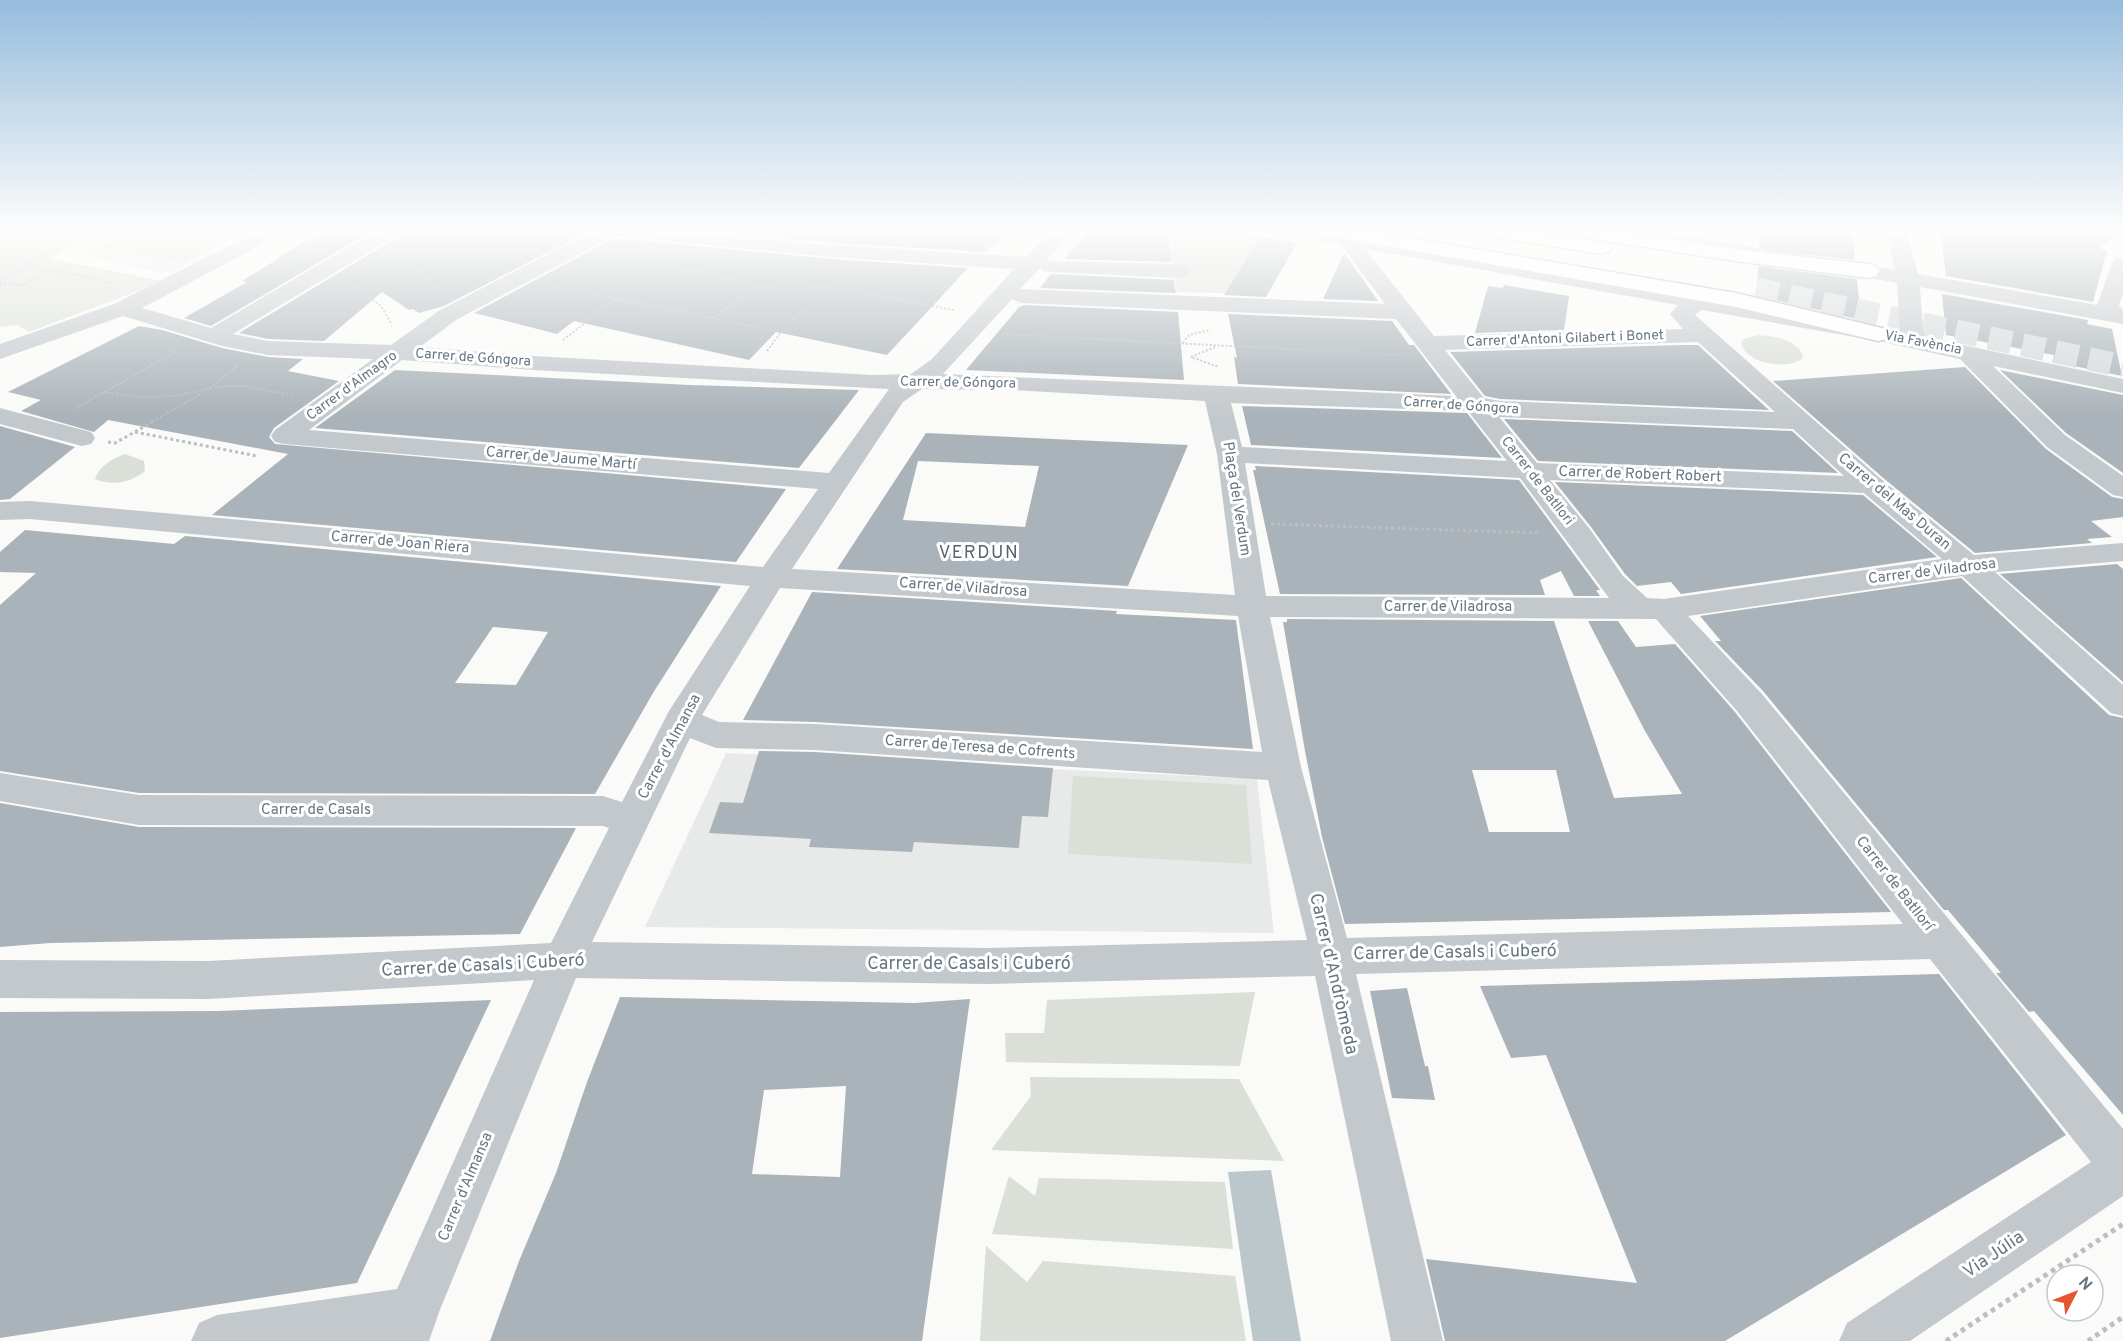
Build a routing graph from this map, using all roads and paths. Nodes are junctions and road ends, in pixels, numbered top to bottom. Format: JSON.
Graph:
{"nodes":[{"id":1,"x":152,"y":294,"type":"edge"},
{"id":2,"x":301,"y":294,"type":"edge"},
{"id":3,"x":320,"y":294,"type":"edge"},
{"id":4,"x":366,"y":294,"type":"edge"},
{"id":5,"x":489,"y":294,"type":"edge"},
{"id":6,"x":593,"y":294,"type":"edge"},
{"id":7,"x":746,"y":294,"type":"edge"},
{"id":8,"x":864,"y":294,"type":"edge"},
{"id":9,"x":1012,"y":294,"type":"edge"},
{"id":10,"x":1388,"y":294,"type":"edge"},
{"id":11,"x":1653,"y":294,"type":"edge"},
{"id":12,"x":1697,"y":294,"type":"edge"},
{"id":13,"x":1909,"y":294,"type":"edge"},
{"id":14,"x":1994,"y":294,"type":"edge"},
{"id":15,"x":2112,"y":294,"type":"edge"},
{"id":16,"x":1021,"y":296,"type":"dead end"},
{"id":17,"x":617,"y":298,"type":"junction"},
{"id":18,"x":1698,"y":302,"type":"junction"},
{"id":19,"x":122,"y":309,"type":"junction"},
{"id":20,"x":954,"y":310,"type":"dead end"},
{"id":21,"x":802,"y":311,"type":"dead end"},
{"id":22,"x":1403,"y":312,"type":"junction"},
{"id":23,"x":2118,"y":316,"type":"edge"},
{"id":24,"x":713,"y":318,"type":"junction"},
{"id":25,"x":781,"y":332,"type":"junction"},
{"id":26,"x":998,"y":334,"type":"dead end"},
{"id":27,"x":1704,"y":334,"type":"junction"},
{"id":28,"x":1878,"y":334,"type":"junction"},
{"id":29,"x":222,"y":339,"type":"junction"},
{"id":30,"x":1915,"y":341,"type":"junction"},
{"id":31,"x":396,"y":344,"type":"junction"},
{"id":32,"x":186,"y":346,"type":"dead end"},
{"id":33,"x":555,"y":346,"type":"dead end"},
{"id":34,"x":1433,"y":350,"type":"junction"},
{"id":35,"x":0,"y":352,"type":"edge"},
{"id":36,"x":764,"y":355,"type":"dead end"},
{"id":37,"x":1972,"y":359,"type":"dead end"},
{"id":38,"x":246,"y":361,"type":"dead end"},
{"id":39,"x":920,"y":380,"type":"junction"},
{"id":40,"x":2123,"y":386,"type":"edge"},
{"id":41,"x":208,"y":389,"type":"junction"},
{"id":42,"x":104,"y":392,"type":"junction"},
{"id":43,"x":1216,"y":393,"type":"junction"},
{"id":44,"x":294,"y":395,"type":"dead end"},
{"id":45,"x":1476,"y":404,"type":"junction"},
{"id":46,"x":74,"y":409,"type":"dead end"},
{"id":47,"x":0,"y":416,"type":"edge"},
{"id":48,"x":1799,"y":421,"type":"junction"},
{"id":49,"x":284,"y":436,"type":"joint"},
{"id":50,"x":82,"y":438,"type":"dead end"},
{"id":51,"x":1230,"y":453,"type":"junction"},
{"id":52,"x":257,"y":456,"type":"dead end"},
{"id":53,"x":1529,"y":470,"type":"junction"},
{"id":54,"x":838,"y":482,"type":"junction"},
{"id":55,"x":1871,"y":485,"type":"junction"},
{"id":56,"x":2123,"y":489,"type":"edge"},
{"id":57,"x":30,"y":510,"type":"junction"},
{"id":58,"x":0,"y":512,"type":"edge"},
{"id":59,"x":1240,"y":523,"type":"junction"},
{"id":60,"x":0,"y":534,"type":"edge"},
{"id":61,"x":1579,"y":534,"type":"junction"},
{"id":62,"x":2123,"y":552,"type":"edge"},
{"id":63,"x":1968,"y":565,"type":"junction"},
{"id":64,"x":771,"y":578,"type":"junction"},
{"id":65,"x":1252,"y":606,"type":"junction"},
{"id":66,"x":1652,"y":609,"type":"junction"},
{"id":67,"x":2123,"y":704,"type":"edge"},
{"id":68,"x":681,"y":720,"type":"junction"},
{"id":69,"x":1283,"y":766,"type":"junction"},
{"id":70,"x":0,"y":787,"type":"edge"},
{"id":71,"x":632,"y":820,"type":"junction"},
{"id":72,"x":1939,"y":941,"type":"junction"},
{"id":73,"x":1331,"y":956,"type":"junction"},
{"id":74,"x":563,"y":960,"type":"junction"},
{"id":75,"x":0,"y":979,"type":"edge"},
{"id":76,"x":2123,"y":1160,"type":"edge"},
{"id":77,"x":2123,"y":1168,"type":"edge"},
{"id":78,"x":2123,"y":1224,"type":"edge"},
{"id":79,"x":2123,"y":1317,"type":"edge"},
{"id":80,"x":408,"y":1327,"type":"edge"},
{"id":81,"x":217,"y":1341,"type":"edge"},
{"id":82,"x":1417,"y":1341,"type":"edge"},
{"id":83,"x":1865,"y":1341,"type":"edge"},
{"id":84,"x":1946,"y":1341,"type":"edge"},
{"id":85,"x":2088,"y":1341,"type":"edge"}],
"edges":[{"from":1,"to":19,"type":"street"},
{"from":2,"to":29,"type":"street"},
{"from":3,"to":29,"type":"street"},
{"from":4,"to":31,"type":"path"},
{"from":5,"to":31,"type":"street","name":"Carrer d'Almagro"},
{"from":6,"to":17,"type":"path"},
{"from":7,"to":24,"type":"path"},
{"from":8,"to":20,"type":"path"},
{"from":9,"to":39,"type":"street","name":"Carrer d'Almansa"},
{"from":10,"to":22,"type":"street","name":"Carrer de Batllori"},
{"from":11,"to":18,"type":"street","name":"Via Favència"},
{"from":12,"to":28,"type":"highway"},
{"from":13,"to":30,"type":"street"},
{"from":14,"to":23,"type":"street"},
{"from":15,"to":23,"type":"street"},
{"from":16,"to":22,"type":"street"},
{"from":17,"to":24,"type":"path"},
{"from":17,"to":33,"type":"path"},
{"from":18,"to":27,"type":"street","name":"Carrer del Mas Duran"},
{"from":18,"to":28,"type":"street","name":"Via Favència"},
{"from":19,"to":29,"type":"street","name":"Carrer de Góngora"},
{"from":19,"to":35,"type":"street"},
{"from":21,"to":25,"type":"path"},
{"from":22,"to":34,"type":"street","name":"Carrer de Batllori"},
{"from":24,"to":25,"type":"path"},
{"from":25,"to":36,"type":"path"},
{"from":26,"to":34,"type":"path"},
{"from":27,"to":34,"type":"street","name":"Carrer d'Antoni Gilabert i Bonet"},
{"from":27,"to":48,"type":"street","name":"Carrer del Mas Duran"},
{"from":28,"to":30,"type":"street","name":"Via Favència"},
{"from":29,"to":31,"type":"street","name":"Carrer de Góngora"},
{"from":30,"to":40,"type":"street","name":"Via Favència"},
{"from":31,"to":39,"type":"street","name":"Carrer de Góngora"},
{"from":31,"to":49,"type":"street","name":"Carrer d'Almagro"},
{"from":32,"to":42,"type":"path"},
{"from":34,"to":45,"type":"street","name":"Carrer de Batllori"},
{"from":37,"to":56,"type":"street"},
{"from":38,"to":41,"type":"path"},
{"from":39,"to":43,"type":"street","name":"Carrer de Góngora"},
{"from":39,"to":54,"type":"street","name":"Carrer d'Almansa"},
{"from":41,"to":42,"type":"path"},
{"from":41,"to":44,"type":"path"},
{"from":41,"to":52,"type":"path"},
{"from":42,"to":46,"type":"path"},
{"from":43,"to":45,"type":"street","name":"Carrer de Góngora"},
{"from":43,"to":51,"type":"street","name":"Plaça del Verdum"},
{"from":45,"to":48,"type":"street","name":"Carrer de Góngora"},
{"from":45,"to":53,"type":"street","name":"Carrer de Batllori"},
{"from":47,"to":50,"type":"street"},
{"from":48,"to":55,"type":"street","name":"Carrer del Mas Duran"},
{"from":49,"to":54,"type":"street","name":"Carrer de Jaume Martí"},
{"from":51,"to":53,"type":"street","name":"Carrer de Robert Robert"},
{"from":51,"to":59,"type":"street","name":"Plaça del Verdum"},
{"from":53,"to":55,"type":"street","name":"Carrer de Robert Robert"},
{"from":53,"to":61,"type":"street","name":"Carrer de Batllori"},
{"from":54,"to":64,"type":"street","name":"Carrer d'Almansa"},
{"from":55,"to":63,"type":"street","name":"Carrer del Mas Duran"},
{"from":57,"to":58,"type":"street","name":"Carrer de Joan Riera"},
{"from":57,"to":60,"type":"street"},
{"from":57,"to":64,"type":"street","name":"Carrer de Joan Riera"},
{"from":59,"to":61,"type":"path"},
{"from":59,"to":65,"type":"street","name":"Plaça del Verdum"},
{"from":61,"to":66,"type":"street","name":"Carrer de Batllori"},
{"from":62,"to":63,"type":"street","name":"Carrer de Viladrosa"},
{"from":63,"to":66,"type":"street","name":"Carrer de Viladrosa"},
{"from":63,"to":67,"type":"street","name":"Carrer del Mas Duran"},
{"from":64,"to":65,"type":"street","name":"Carrer de Viladrosa"},
{"from":64,"to":68,"type":"street","name":"Carrer d'Almansa"},
{"from":65,"to":66,"type":"street","name":"Carrer de Viladrosa"},
{"from":65,"to":69,"type":"street","name":"Carrer d'Andròmeda"},
{"from":66,"to":72,"type":"street","name":"Carrer de Batllorí"},
{"from":68,"to":69,"type":"street","name":"Carrer de Teresa de Cofrents"},
{"from":68,"to":71,"type":"street","name":"Carrer d'Almansa"},
{"from":69,"to":73,"type":"street","name":"Carrer d'Andròmeda"},
{"from":70,"to":71,"type":"street","name":"Carrer de Casals"},
{"from":71,"to":74,"type":"street","name":"Carrer d'Almansa"},
{"from":72,"to":73,"type":"street","name":"Carrer de Casals i Cuberó"},
{"from":72,"to":76,"type":"street","name":"Carrer de Batllorí"},
{"from":73,"to":74,"type":"street","name":"Carrer de Casals i Cuberó"},
{"from":73,"to":82,"type":"street","name":"Carrer d'Andròmeda"},
{"from":74,"to":75,"type":"street","name":"Carrer de Casals i Cuberó"},
{"from":74,"to":80,"type":"street","name":"Carrer d'Almansa"},
{"from":77,"to":83,"type":"street","name":"Via Júlia"},
{"from":78,"to":84,"type":"path"},
{"from":79,"to":85,"type":"path"},
{"from":80,"to":81,"type":"street"}]}
